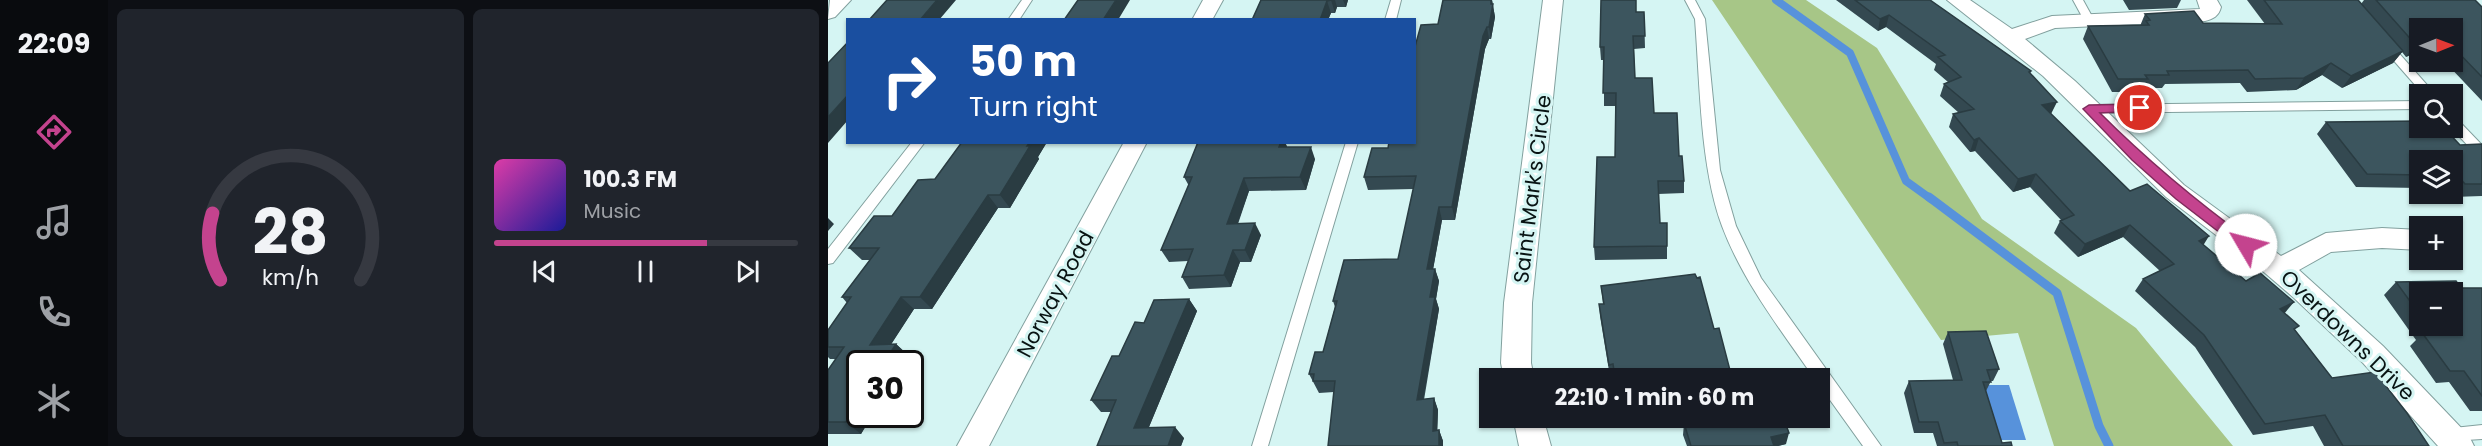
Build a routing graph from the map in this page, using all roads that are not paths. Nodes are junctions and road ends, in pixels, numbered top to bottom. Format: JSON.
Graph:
{"nodes":[{"id":1,"x":841,"y":0,"type":"edge"},
{"id":2,"x":1028,"y":0,"type":"edge"},
{"id":3,"x":1213,"y":0,"type":"edge"},
{"id":4,"x":1396,"y":0,"type":"edge"},
{"id":5,"x":1553,"y":0,"type":"edge"},
{"id":6,"x":1690,"y":0,"type":"edge"},
{"id":7,"x":1957,"y":0,"type":"edge"},
{"id":8,"x":2078,"y":0,"type":"edge"},
{"id":9,"x":2207,"y":0,"type":"edge"},
{"id":10,"x":828,"y":12,"type":"edge"},
{"id":11,"x":1014,"y":18,"type":"edge"},
{"id":12,"x":1203,"y":18,"type":"edge"},
{"id":13,"x":1391,"y":18,"type":"edge"},
{"id":14,"x":2089,"y":20,"type":"junction"},
{"id":15,"x":2377,"y":34,"type":"edge"},
{"id":16,"x":2010,"y":37,"type":"junction"},
{"id":17,"x":2420,"y":84,"type":"edge"},
{"id":18,"x":2409,"y":105,"type":"edge"},
{"id":19,"x":2089,"y":109,"type":"junction"},
{"id":20,"x":2463,"y":133,"type":"edge"},
{"id":21,"x":917,"y":144,"type":"edge"},
{"id":22,"x":1135,"y":144,"type":"edge"},
{"id":23,"x":1351,"y":144,"type":"edge"},
{"id":24,"x":2482,"y":153,"type":"edge"},
{"id":25,"x":2409,"y":239,"type":"edge"},
{"id":26,"x":828,"y":259,"type":"edge"},
{"id":27,"x":2279,"y":269,"type":"junction"},
{"id":28,"x":1517,"y":368,"type":"edge"},
{"id":29,"x":1531,"y":428,"type":"edge"},
{"id":30,"x":2482,"y":432,"type":"edge"},
{"id":31,"x":2453,"y":440,"type":"edge"},
{"id":32,"x":973,"y":446,"type":"edge"},
{"id":33,"x":1260,"y":446,"type":"edge"},
{"id":34,"x":1535,"y":446,"type":"edge"},
{"id":35,"x":1874,"y":446,"type":"edge"}],
"edges":[{"from":1,"to":10,"type":"street"},
{"from":2,"to":11,"type":"lane"},
{"from":3,"to":12,"type":"street"},
{"from":4,"to":13,"type":"lane"},
{"from":5,"to":28,"type":"street","name":"Saint Mark's Circle"},
{"from":6,"to":35,"type":"lane"},
{"from":7,"to":16,"type":"street","name":"Overdowns Drive"},
{"from":8,"to":14,"type":"lane"},
{"from":9,"to":14,"type":"street"},
{"from":14,"to":16,"type":"street"},
{"from":15,"to":17,"type":"lane"},
{"from":16,"to":19,"type":"street","name":"Overdowns Drive"},
{"from":18,"to":19,"type":"lane"},
{"from":19,"to":27,"type":"street","name":"Overdowns Drive"},
{"from":20,"to":24,"type":"lane"},
{"from":21,"to":26,"type":"lane"},
{"from":22,"to":32,"type":"street","name":"Norway Road"},
{"from":23,"to":33,"type":"lane"},
{"from":25,"to":27,"type":"street"},
{"from":27,"to":31,"type":"street","name":"Overdowns Drive"},
{"from":29,"to":34,"type":"street"},
{"from":30,"to":31,"type":"lane"}]}
